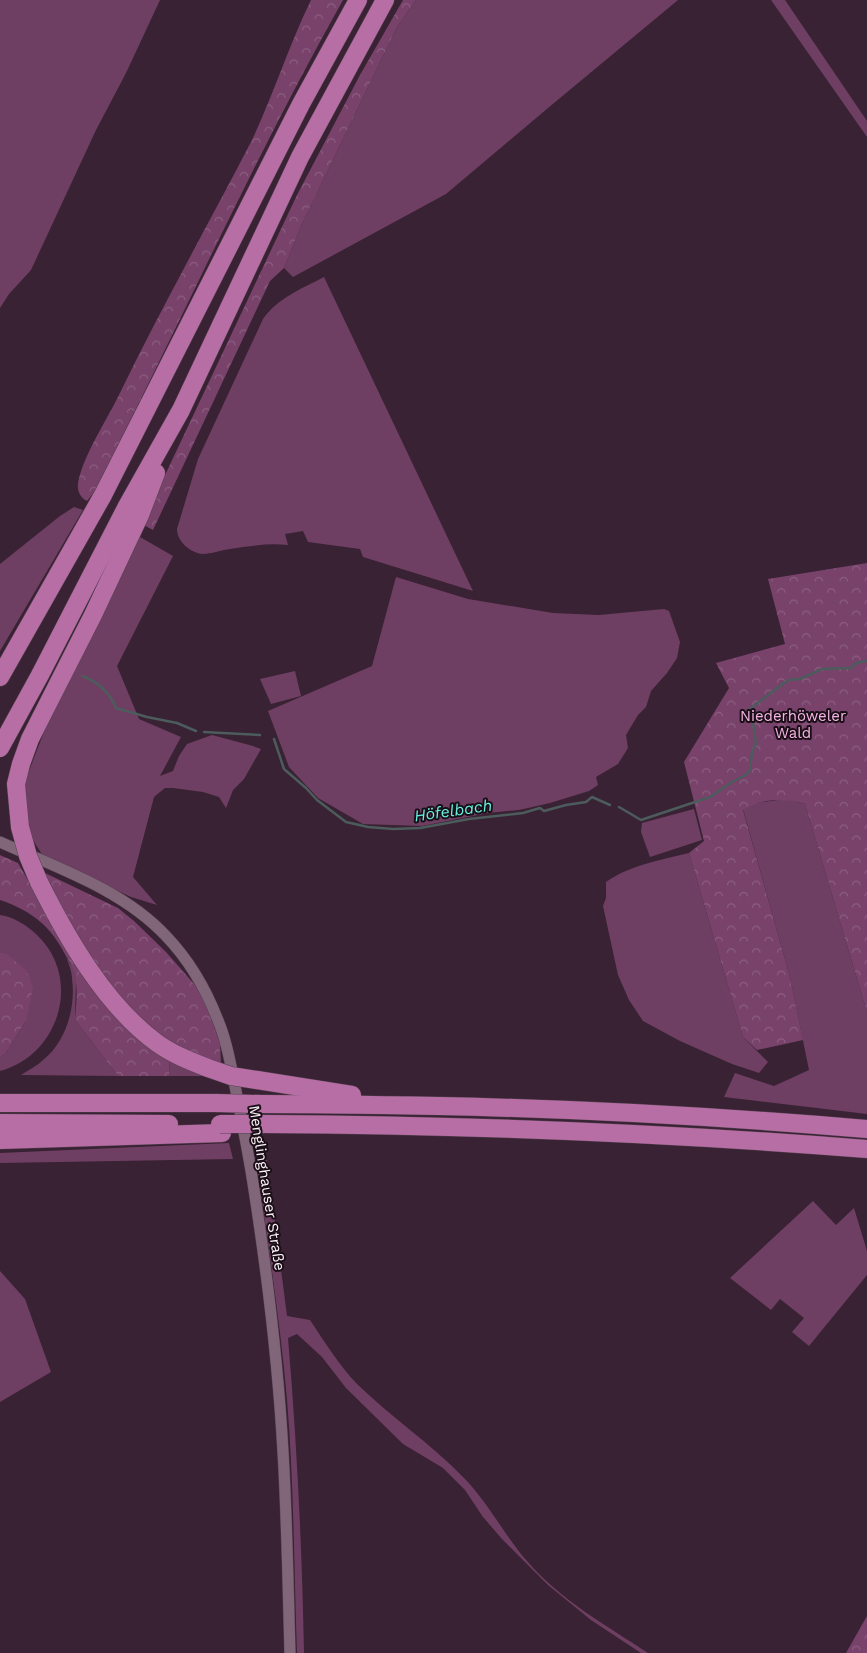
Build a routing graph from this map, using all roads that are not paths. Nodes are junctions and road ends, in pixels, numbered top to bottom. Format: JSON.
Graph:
{"nodes":[{"id":1,"x":358,"y":0,"type":"edge"},
{"id":2,"x":385,"y":0,"type":"edge"},
{"id":3,"x":120,"y":538,"type":"junction"},
{"id":4,"x":0,"y":677,"type":"edge"},
{"id":5,"x":0,"y":748,"type":"edge"},
{"id":6,"x":0,"y":842,"type":"edge"},
{"id":7,"x":0,"y":1103,"type":"edge"},
{"id":8,"x":439,"y":1106,"type":"junction"},
{"id":9,"x":0,"y":1123,"type":"edge"},
{"id":10,"x":221,"y":1128,"type":"junction"},
{"id":11,"x":867,"y":1129,"type":"edge"},
{"id":12,"x":0,"y":1140,"type":"edge"},
{"id":13,"x":867,"y":1149,"type":"edge"},
{"id":14,"x":290,"y":1653,"type":"edge"}],
"edges":[{"from":1,"to":4,"type":"highway"},
{"from":2,"to":3,"type":"highway"},
{"from":3,"to":5,"type":"highway"},
{"from":3,"to":8,"type":"highway","bridge":true},
{"from":6,"to":14,"type":"street","name":"Menglinghauser Straße"},
{"from":7,"to":8,"type":"highway","bridge":true},
{"from":8,"to":11,"type":"highway"},
{"from":9,"to":10,"type":"highway"},
{"from":10,"to":12,"type":"highway"},
{"from":10,"to":13,"type":"highway","bridge":true}]}
